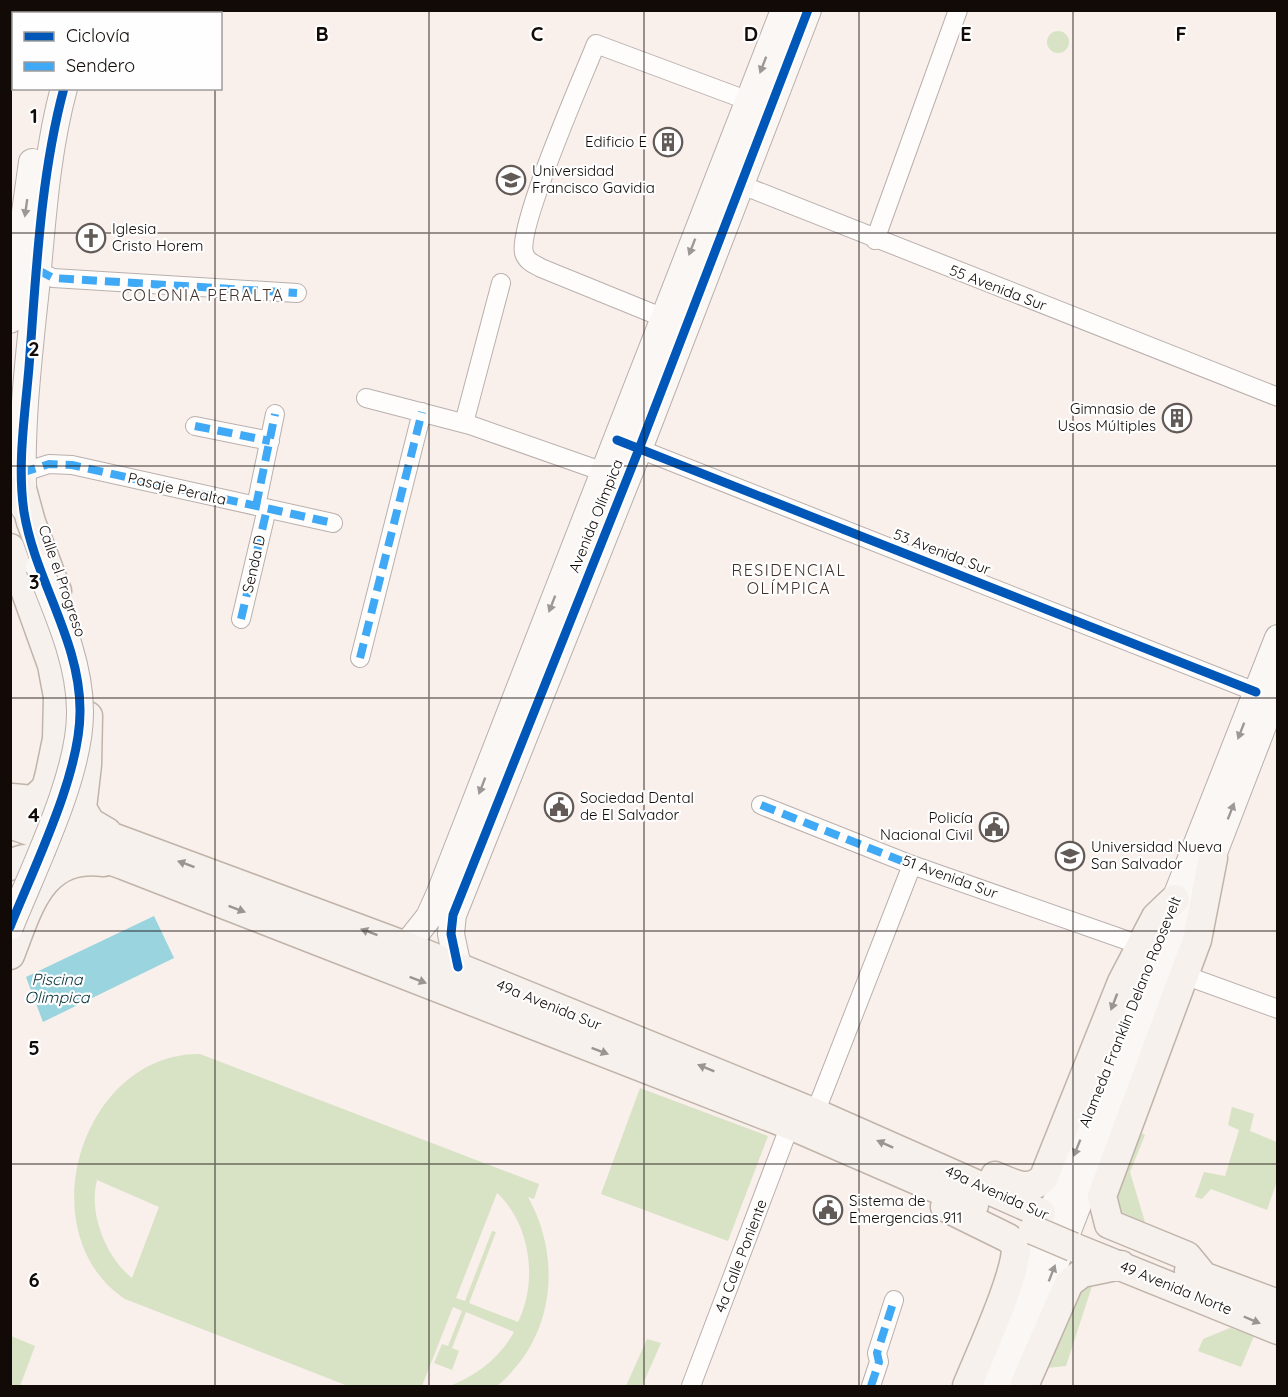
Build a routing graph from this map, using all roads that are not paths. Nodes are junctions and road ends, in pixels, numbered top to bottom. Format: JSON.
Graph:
{"nodes":[{"id":1,"x":784,"y":10,"type":"edge"},
{"id":2,"x":808,"y":10,"type":"edge"},
{"id":3,"x":958,"y":10,"type":"edge"},
{"id":4,"x":47,"y":90,"type":"edge"},
{"id":5,"x":64,"y":90,"type":"edge"},
{"id":6,"x":749,"y":101,"type":"junction"},
{"id":7,"x":730,"y":181,"type":"junction"},
{"id":8,"x":875,"y":240,"type":"junction"},
{"id":9,"x":22,"y":262,"type":"edge"},
{"id":10,"x":501,"y":283,"type":"dead end"},
{"id":11,"x":297,"y":293,"type":"dead end"},
{"id":12,"x":664,"y":318,"type":"junction"},
{"id":13,"x":10,"y":320,"type":"edge"},
{"id":14,"x":1278,"y":397,"type":"edge"},
{"id":15,"x":366,"y":398,"type":"dead end"},
{"id":16,"x":422,"y":412,"type":"junction"},
{"id":17,"x":275,"y":414,"type":"dead end"},
{"id":18,"x":464,"y":423,"type":"junction"},
{"id":19,"x":195,"y":426,"type":"dead end"},
{"id":20,"x":270,"y":441,"type":"junction"},
{"id":21,"x":628,"y":445,"type":"junction"},
{"id":22,"x":604,"y":472,"type":"junction"},
{"id":23,"x":22,"y":481,"type":"junction"},
{"id":24,"x":262,"y":508,"type":"junction"},
{"id":25,"x":333,"y":524,"type":"dead end"},
{"id":26,"x":10,"y":532,"type":"edge"},
{"id":27,"x":10,"y":548,"type":"edge"},
{"id":28,"x":34,"y":569,"type":"junction"},
{"id":29,"x":241,"y":619,"type":"dead end"},
{"id":30,"x":1278,"y":638,"type":"edge"},
{"id":31,"x":360,"y":658,"type":"dead end"},
{"id":32,"x":1271,"y":694,"type":"edge"},
{"id":33,"x":50,"y":773,"type":"junction"},
{"id":34,"x":82,"y":791,"type":"junction"},
{"id":35,"x":10,"y":798,"type":"edge"},
{"id":36,"x":761,"y":805,"type":"dead end"},
{"id":37,"x":27,"y":826,"type":"edge"},
{"id":38,"x":123,"y":853,"type":"junction"},
{"id":39,"x":1213,"y":858,"type":"junction"},
{"id":40,"x":10,"y":862,"type":"edge"},
{"id":41,"x":912,"y":865,"type":"junction"},
{"id":42,"x":10,"y":866,"type":"edge"},
{"id":43,"x":48,"y":876,"type":"junction"},
{"id":44,"x":10,"y":889,"type":"edge"},
{"id":45,"x":1175,"y":899,"type":"junction"},
{"id":46,"x":10,"y":927,"type":"edge"},
{"id":47,"x":1140,"y":945,"type":"junction"},
{"id":48,"x":406,"y":946,"type":"junction"},
{"id":49,"x":10,"y":955,"type":"edge"},
{"id":50,"x":458,"y":967,"type":"junction"},
{"id":51,"x":1184,"y":975,"type":"junction"},
{"id":52,"x":1278,"y":1009,"type":"edge"},
{"id":53,"x":815,"y":1113,"type":"junction"},
{"id":54,"x":790,"y":1125,"type":"junction"},
{"id":55,"x":909,"y":1166,"type":"junction"},
{"id":56,"x":1077,"y":1238,"type":"junction"},
{"id":57,"x":1121,"y":1265,"type":"junction"},
{"id":58,"x":1205,"y":1278,"type":"junction"},
{"id":59,"x":894,"y":1300,"type":"dead end"},
{"id":60,"x":1278,"y":1304,"type":"edge"},
{"id":61,"x":1278,"y":1330,"type":"edge"},
{"id":62,"x":691,"y":1386,"type":"edge"},
{"id":63,"x":871,"y":1386,"type":"edge"},
{"id":64,"x":967,"y":1386,"type":"edge"},
{"id":65,"x":983,"y":1386,"type":"edge"},
{"id":66,"x":1008,"y":1386,"type":"edge"},
{"id":67,"x":1024,"y":1386,"type":"edge"}],
"edges":[{"from":1,"to":6,"type":"street","name":"Avenida Olímpica","one_way":true},
{"from":2,"to":7,"type":"street","name":"Avenida Olímpica"},
{"from":3,"to":8,"type":"street"},
{"from":4,"to":9,"type":"street","name":"Calle el Progreso","one_way":true},
{"from":5,"to":9,"type":"street","name":"Calle el Progreso"},
{"from":6,"to":7,"type":"street","name":"Avenida Olímpica"},
{"from":6,"to":12,"type":"street"},
{"from":7,"to":8,"type":"street","name":"55 Avenida Sur"},
{"from":7,"to":12,"type":"street","name":"Avenida Olímpica","one_way":true},
{"from":7,"to":21,"type":"street","name":"Avenida Olímpica"},
{"from":8,"to":14,"type":"street","name":"55 Avenida Sur"},
{"from":9,"to":11,"type":"street"},
{"from":9,"to":13,"type":"street","name":"Calle el Progreso"},
{"from":9,"to":23,"type":"street","name":"Calle el Progreso"},
{"from":10,"to":18,"type":"street"},
{"from":12,"to":21,"type":"street","name":"Avenida Olímpica"},
{"from":15,"to":16,"type":"street"},
{"from":16,"to":18,"type":"street"},
{"from":16,"to":31,"type":"street"},
{"from":17,"to":20,"type":"street","name":"Senda D"},
{"from":18,"to":22,"type":"street"},
{"from":19,"to":20,"type":"street"},
{"from":20,"to":24,"type":"street","name":"Senda D"},
{"from":21,"to":22,"type":"street","name":"Avenida Olímpica"},
{"from":21,"to":32,"type":"street","name":"53 Avenida Sur"},
{"from":21,"to":50,"type":"street","name":"Avenida Olímpica"},
{"from":22,"to":48,"type":"street","name":"Avenida Olímpica","one_way":true},
{"from":23,"to":24,"type":"street","name":"Pasaje Peralta"},
{"from":23,"to":28,"type":"street","name":"Calle el Progreso"},
{"from":23,"to":34,"type":"main road"},
{"from":24,"to":25,"type":"street","name":"Pasaje Peralta"},
{"from":24,"to":29,"type":"street","name":"Senda D"},
{"from":26,"to":28,"type":"street","name":"Calle el Progreso"},
{"from":27,"to":33,"type":"main road"},
{"from":28,"to":37,"type":"street","name":"Calle el Progreso","bridge":true},
{"from":30,"to":32,"type":"street","name":"Alameda Franklin Delano Roosevelt"},
{"from":39,"to":32,"type":"street","name":"Alameda Franklin Delano Roosevelt","one_way":true},
{"from":32,"to":45,"type":"street","name":"Alameda Franklin Delano Roosevelt","one_way":true},
{"from":33,"to":34,"type":"main road"},
{"from":33,"to":35,"type":"main road"},
{"from":34,"to":38,"type":"main road"},
{"from":35,"to":38,"type":"main road","name":"49a Avenida Sur"},
{"from":36,"to":41,"type":"street","name":"51 Avenida Sur"},
{"from":37,"to":38,"type":"main road","name":"49a Avenida Sur"},
{"from":37,"to":40,"type":"main road"},
{"from":37,"to":44,"type":"street"},
{"from":37,"to":46,"type":"street","bridge":true},
{"from":38,"to":43,"type":"main road"},
{"from":48,"to":38,"type":"main road","name":"49a Avenida Sur","one_way":true},
{"from":38,"to":54,"type":"main road","name":"49a Avenida Sur","one_way":true},
{"from":39,"to":51,"type":"main road"},
{"from":66,"to":39,"type":"street","name":"Alameda Franklin Delano Roosevelt","one_way":true},
{"from":41,"to":47,"type":"street","name":"51 Avenida Sur"},
{"from":41,"to":53,"type":"street"},
{"from":42,"to":43,"type":"main road"},
{"from":43,"to":49,"type":"main road"},
{"from":45,"to":47,"type":"main road"},
{"from":45,"to":65,"type":"street","name":"Alameda Franklin Delano Roosevelt","one_way":true},
{"from":47,"to":55,"type":"main road","one_way":true},
{"from":48,"to":50,"type":"main road","name":"49a Avenida Sur"},
{"from":53,"to":50,"type":"main road","name":"49a Avenida Sur","one_way":true},
{"from":51,"to":52,"type":"street"},
{"from":51,"to":58,"type":"main road"},
{"from":55,"to":53,"type":"main road","name":"49a Avenida Sur","one_way":true},
{"from":54,"to":55,"type":"main road","name":"49a Avenida Sur"},
{"from":54,"to":62,"type":"street","name":"4a Calle Poniente"},
{"from":55,"to":56,"type":"main road","name":"49a Avenida Sur"},
{"from":55,"to":64,"type":"main road"},
{"from":56,"to":57,"type":"main road","name":"49 Avenida Norte"},
{"from":56,"to":58,"type":"main road","name":"49 Avenida Norte"},
{"from":57,"to":61,"type":"main road","name":"49 Avenida Norte","one_way":true},
{"from":57,"to":67,"type":"main road"},
{"from":58,"to":60,"type":"main road","name":"49 Avenida Norte"},
{"from":59,"to":63,"type":"street"}]}
